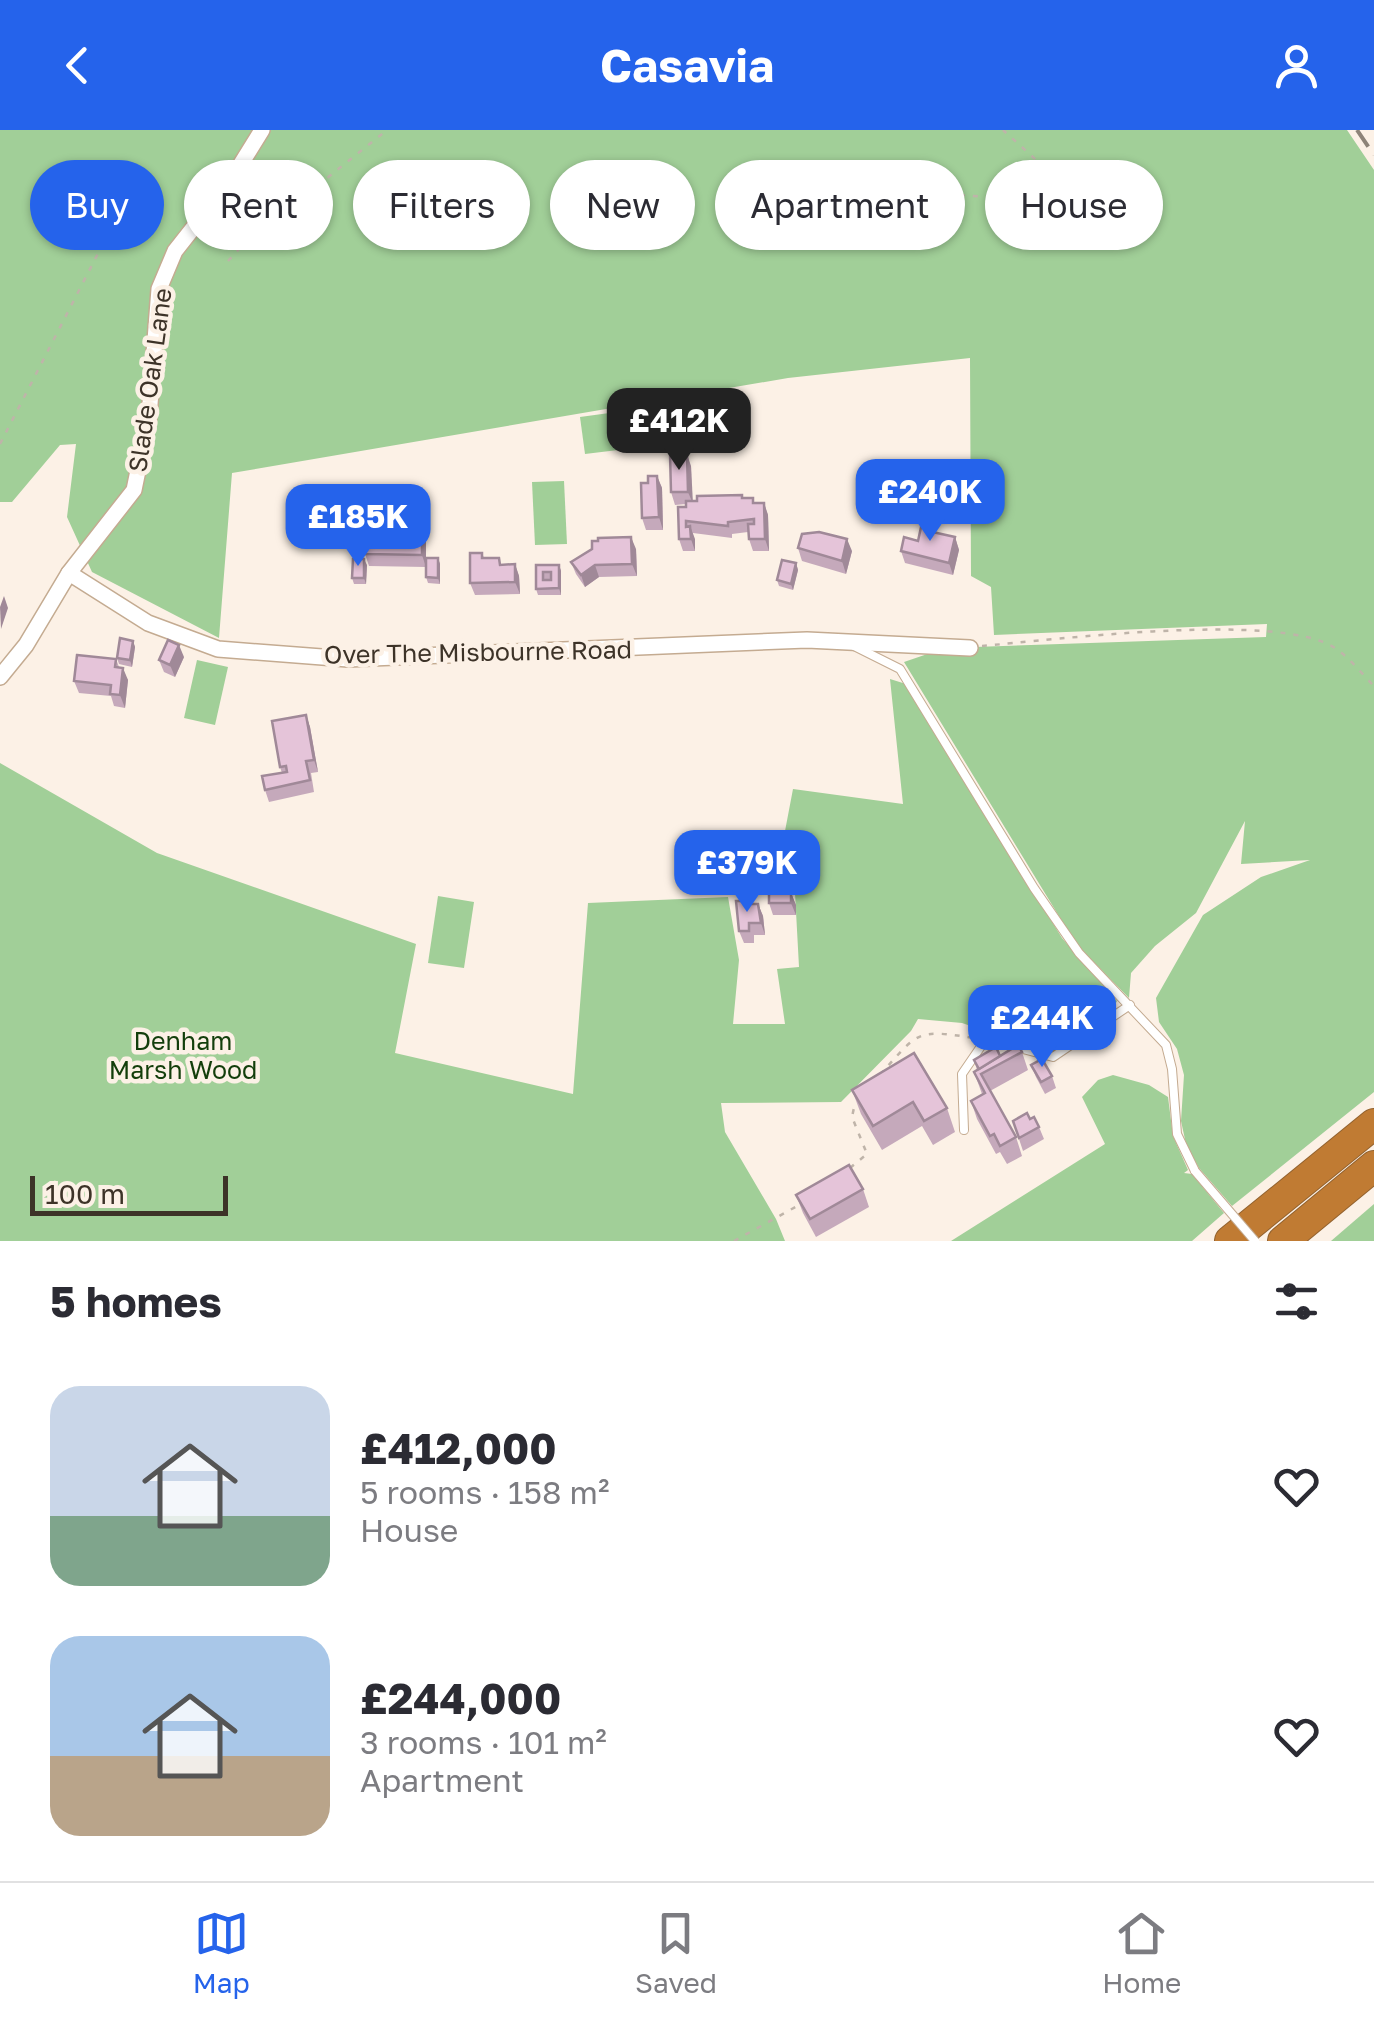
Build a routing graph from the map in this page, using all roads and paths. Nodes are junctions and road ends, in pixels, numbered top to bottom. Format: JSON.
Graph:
{"nodes":[{"id":1,"x":262,"y":130,"type":"edge"},
{"id":2,"x":387,"y":130,"type":"edge"},
{"id":3,"x":1002,"y":130,"type":"edge"},
{"id":4,"x":965,"y":195,"type":"edge"},
{"id":5,"x":101,"y":250,"type":"edge"},
{"id":6,"x":228,"y":261,"type":"dead end"},
{"id":7,"x":0,"y":444,"type":"edge"},
{"id":8,"x":69,"y":573,"type":"junction"},
{"id":9,"x":847,"y":641,"type":"junction"},
{"id":10,"x":970,"y":648,"type":"joint"},
{"id":11,"x":0,"y":677,"type":"edge"},
{"id":12,"x":1374,"y":686,"type":"edge"},
{"id":13,"x":1130,"y":1005,"type":"junction"},
{"id":14,"x":986,"y":1039,"type":"junction"},
{"id":15,"x":877,"y":1078,"type":"edge"},
{"id":16,"x":855,"y":1104,"type":"edge"},
{"id":17,"x":1374,"y":1124,"type":"edge"},
{"id":18,"x":964,"y":1130,"type":"dead end"},
{"id":19,"x":1374,"y":1166,"type":"edge"},
{"id":20,"x":846,"y":1170,"type":"edge"},
{"id":21,"x":801,"y":1204,"type":"edge"},
{"id":22,"x":734,"y":1241,"type":"edge"},
{"id":23,"x":1230,"y":1241,"type":"edge"},
{"id":24,"x":1254,"y":1241,"type":"edge"},
{"id":25,"x":1283,"y":1241,"type":"edge"}],
"edges":[{"from":1,"to":8,"type":"street","name":"Slade Oak Lane"},
{"from":2,"to":6,"type":"path"},
{"from":3,"to":4,"type":"path"},
{"from":5,"to":7,"type":"path"},
{"from":8,"to":9,"type":"street","name":"Over The Misbourne Road"},
{"from":8,"to":11,"type":"street","name":"Slade Oak Lane"},
{"from":9,"to":10,"type":"street","name":"Over The Misbourne Road"},
{"from":9,"to":13,"type":"lane"},
{"from":10,"to":12,"type":"path"},
{"from":13,"to":14,"type":"lane"},
{"from":13,"to":24,"type":"lane","bridge":true},
{"from":14,"to":15,"type":"path"},
{"from":14,"to":18,"type":"lane"},
{"from":16,"to":20,"type":"path"},
{"from":17,"to":23,"type":"highway"},
{"from":19,"to":25,"type":"highway"},
{"from":21,"to":22,"type":"path"}]}
